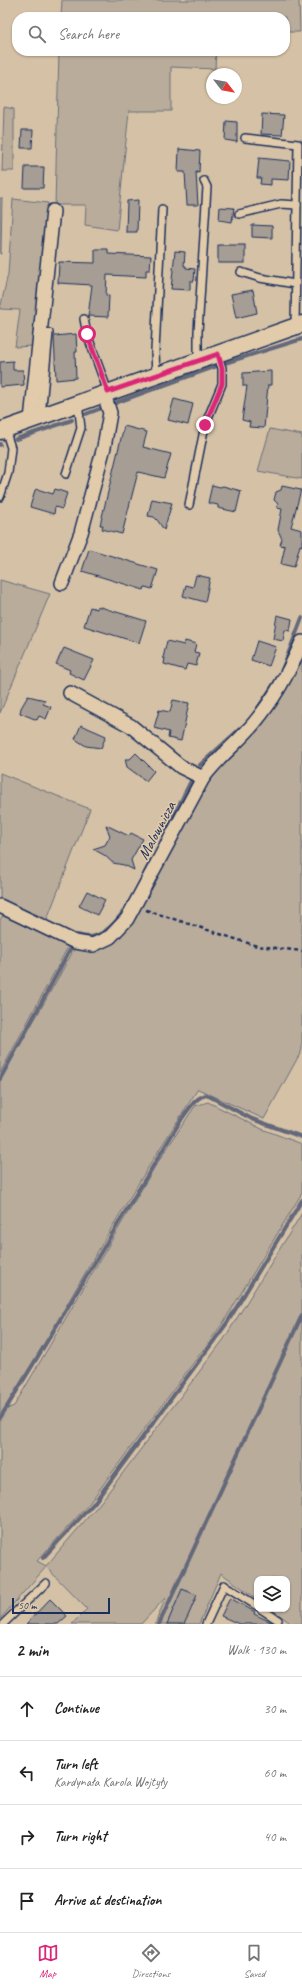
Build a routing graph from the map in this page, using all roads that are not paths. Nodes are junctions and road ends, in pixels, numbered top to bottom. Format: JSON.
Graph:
{"nodes":[{"id":1,"x":245,"y":138,"type":"dead end"},
{"id":2,"x":204,"y":181,"type":"dead end"},
{"id":3,"x":297,"y":205,"type":"junction"},
{"id":4,"x":162,"y":209,"type":"dead end"},
{"id":5,"x":53,"y":211,"type":"dead end"},
{"id":6,"x":239,"y":214,"type":"dead end"},
{"id":7,"x":241,"y":272,"type":"dead end"},
{"id":8,"x":295,"y":284,"type":"junction"},
{"id":9,"x":84,"y":320,"type":"dead end"},
{"id":10,"x":298,"y":325,"type":"edge"},
{"id":11,"x":49,"y":333,"type":"dead end"},
{"id":12,"x":198,"y":360,"type":"junction"},
{"id":13,"x":220,"y":361,"type":"junction"},
{"id":14,"x":156,"y":375,"type":"junction"},
{"id":15,"x":106,"y":393,"type":"junction"},
{"id":16,"x":78,"y":403,"type":"junction"},
{"id":17,"x":36,"y":418,"type":"junction"},
{"id":18,"x":2,"y":430,"type":"edge"},
{"id":19,"x":66,"y":474,"type":"dead end"},
{"id":20,"x":0,"y":496,"type":"edge"},
{"id":21,"x":189,"y":505,"type":"dead end"},
{"id":22,"x":62,"y":583,"type":"dead end"},
{"id":23,"x":302,"y":642,"type":"edge"},
{"id":24,"x":70,"y":694,"type":"dead end"},
{"id":25,"x":203,"y":778,"type":"junction"},
{"id":26,"x":0,"y":906,"type":"edge"},
{"id":27,"x":46,"y":1583,"type":"dead end"},
{"id":28,"x":254,"y":1604,"type":"edge"},
{"id":29,"x":266,"y":1612,"type":"edge"},
{"id":30,"x":278,"y":1620,"type":"dead end"},
{"id":31,"x":3,"y":1624,"type":"edge"},
{"id":32,"x":206,"y":1624,"type":"edge"}],
"edges":[{"from":1,"to":3,"type":"lane"},
{"from":2,"to":12,"type":"lane"},
{"from":3,"to":6,"type":"lane"},
{"from":3,"to":8,"type":"lane"},
{"from":4,"to":14,"type":"lane"},
{"from":5,"to":17,"type":"street"},
{"from":7,"to":8,"type":"lane"},
{"from":8,"to":10,"type":"lane"},
{"from":9,"to":15,"type":"lane"},
{"from":10,"to":13,"type":"street"},
{"from":11,"to":17,"type":"lane"},
{"from":12,"to":13,"type":"street"},
{"from":12,"to":14,"type":"street"},
{"from":13,"to":21,"type":"lane"},
{"from":14,"to":15,"type":"street"},
{"from":15,"to":16,"type":"street"},
{"from":15,"to":22,"type":"street"},
{"from":16,"to":17,"type":"street"},
{"from":16,"to":19,"type":"lane"},
{"from":17,"to":18,"type":"street"},
{"from":18,"to":20,"type":"lane"},
{"from":23,"to":25,"type":"street","name":"Malownicza"},
{"from":24,"to":25,"type":"street"},
{"from":25,"to":26,"type":"street","name":"Malownicza"},
{"from":27,"to":31,"type":"lane"},
{"from":28,"to":32,"type":"lane"},
{"from":29,"to":30,"type":"lane"}]}
